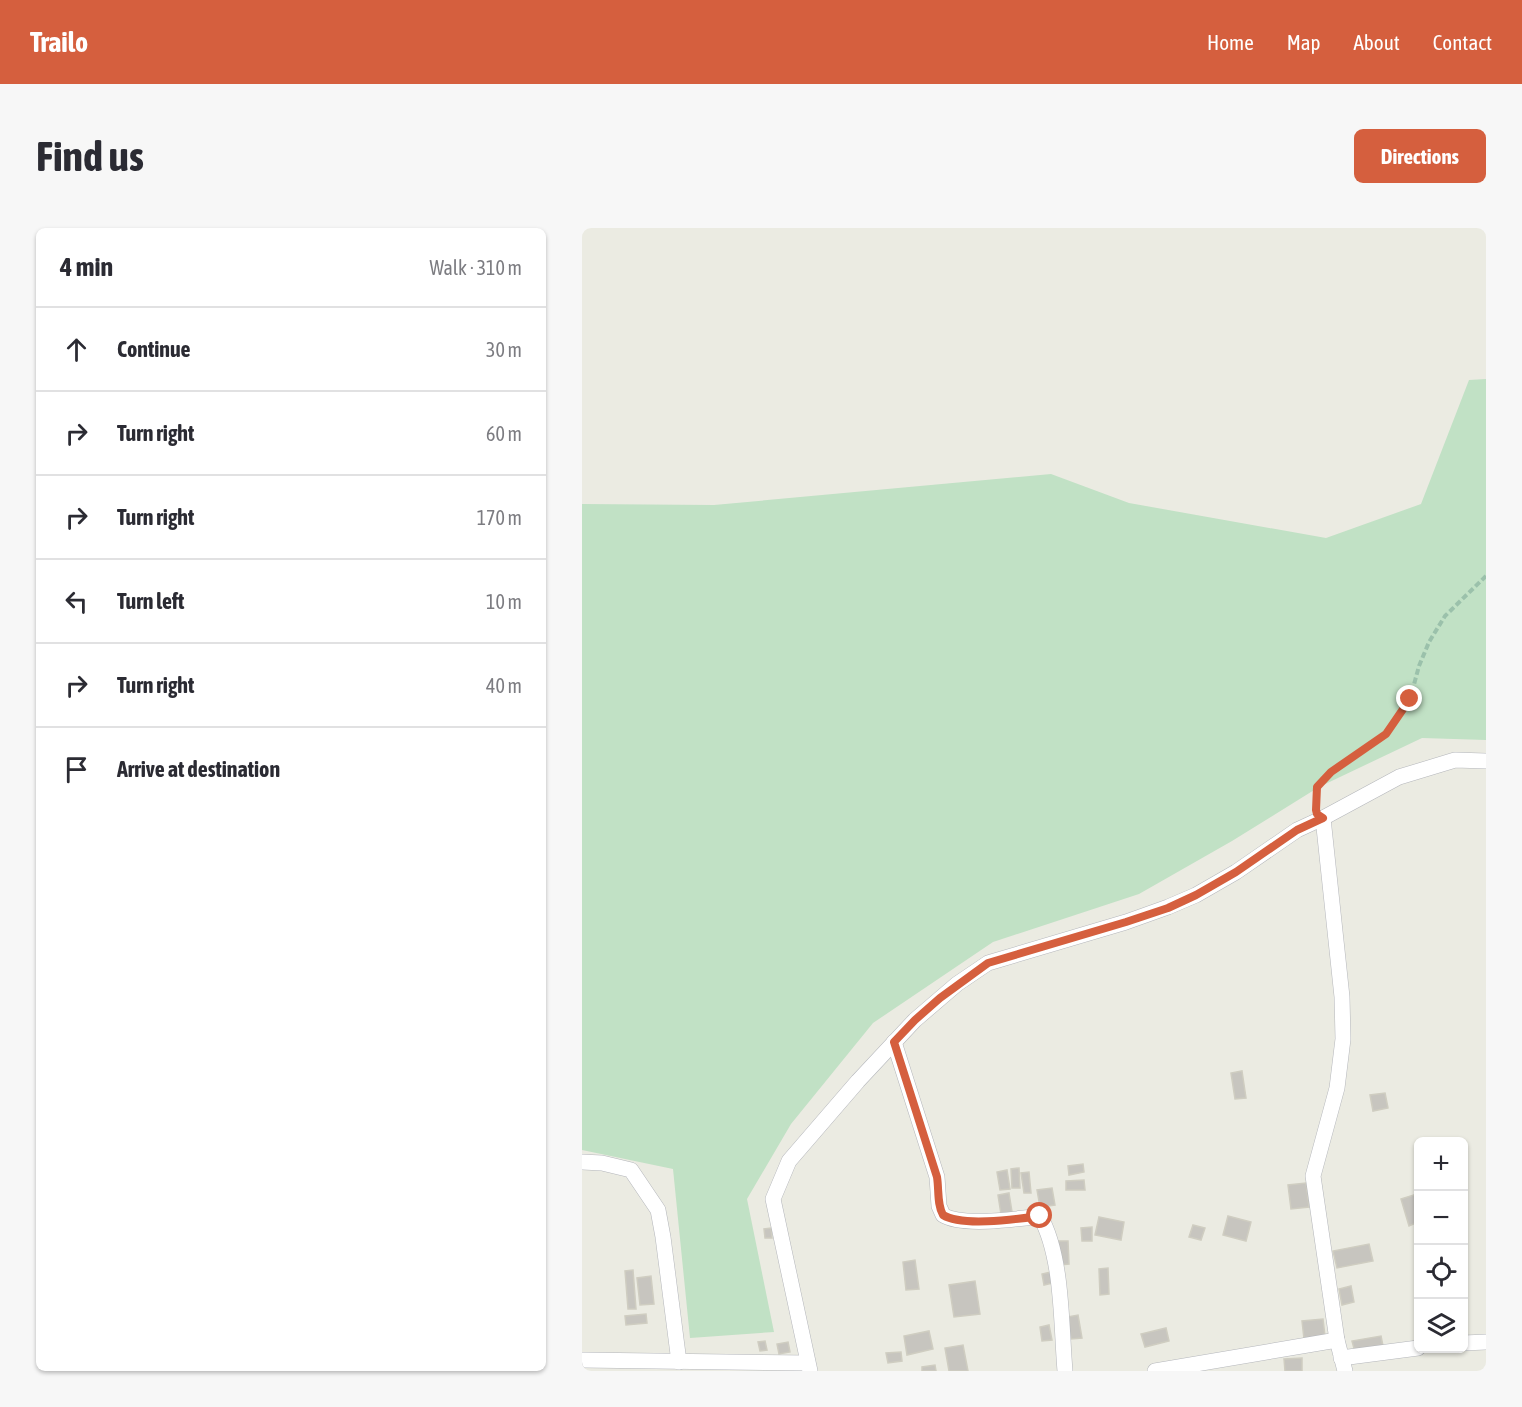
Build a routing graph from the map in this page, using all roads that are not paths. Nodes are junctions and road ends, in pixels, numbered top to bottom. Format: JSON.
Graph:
{"nodes":[{"id":1,"x":1486,"y":761,"type":"edge"},
{"id":2,"x":1323,"y":818,"type":"junction"},
{"id":3,"x":894,"y":1042,"type":"junction"},
{"id":4,"x":582,"y":1162,"type":"edge"},
{"id":5,"x":1337,"y":1341,"type":"junction"},
{"id":6,"x":1486,"y":1342,"type":"edge"},
{"id":7,"x":1468,"y":1343,"type":"edge"},
{"id":8,"x":1414,"y":1349,"type":"edge"},
{"id":9,"x":582,"y":1360,"type":"edge"},
{"id":10,"x":679,"y":1362,"type":"junction"},
{"id":11,"x":1343,"y":1365,"type":"edge"},
{"id":12,"x":809,"y":1367,"type":"edge"},
{"id":13,"x":1065,"y":1371,"type":"edge"},
{"id":14,"x":1155,"y":1371,"type":"edge"}],
"edges":[{"from":1,"to":2,"type":"street"},
{"from":2,"to":3,"type":"street"},
{"from":2,"to":5,"type":"street"},
{"from":3,"to":12,"type":"street"},
{"from":3,"to":13,"type":"street"},
{"from":4,"to":10,"type":"street"},
{"from":5,"to":11,"type":"street"},
{"from":5,"to":14,"type":"street"},
{"from":6,"to":7,"type":"street"},
{"from":8,"to":11,"type":"street"},
{"from":9,"to":10,"type":"street"},
{"from":10,"to":12,"type":"street"}]}
